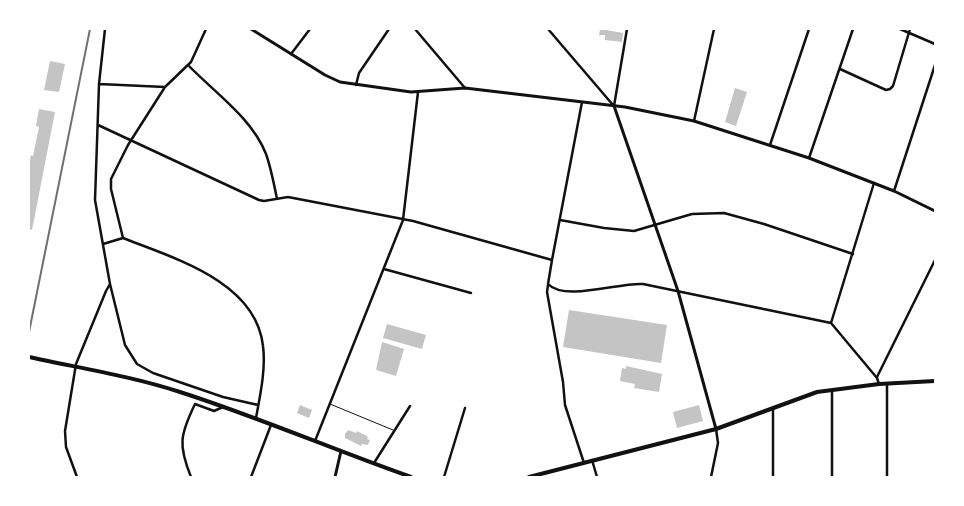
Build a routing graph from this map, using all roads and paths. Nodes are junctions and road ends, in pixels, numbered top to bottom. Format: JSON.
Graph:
{"nodes":[{"id":1,"x":105,"y":29,"type":"edge"},
{"id":2,"x":206,"y":29,"type":"edge"},
{"id":3,"x":251,"y":29,"type":"edge"},
{"id":4,"x":262,"y":29,"type":"edge"},
{"id":5,"x":310,"y":29,"type":"edge"},
{"id":6,"x":389,"y":29,"type":"edge"},
{"id":7,"x":415,"y":29,"type":"edge"},
{"id":8,"x":548,"y":29,"type":"edge"},
{"id":9,"x":627,"y":29,"type":"edge"},
{"id":10,"x":714,"y":29,"type":"edge"},
{"id":11,"x":809,"y":29,"type":"edge"},
{"id":12,"x":853,"y":29,"type":"edge"},
{"id":13,"x":900,"y":29,"type":"edge"},
{"id":14,"x":910,"y":31,"type":"edge"},
{"id":15,"x":259,"y":34,"type":"junction"},
{"id":16,"x":935,"y":44,"type":"edge"},
{"id":17,"x":291,"y":54,"type":"junction"},
{"id":18,"x":188,"y":65,"type":"junction"},
{"id":19,"x":935,"y":65,"type":"edge"},
{"id":20,"x":840,"y":69,"type":"junction"},
{"id":21,"x":99,"y":84,"type":"junction"},
{"id":22,"x":356,"y":85,"type":"junction"},
{"id":23,"x":165,"y":87,"type":"junction"},
{"id":24,"x":465,"y":88,"type":"junction"},
{"id":25,"x":418,"y":92,"type":"junction"},
{"id":26,"x":582,"y":102,"type":"junction"},
{"id":27,"x":614,"y":106,"type":"junction"},
{"id":28,"x":694,"y":121,"type":"junction"},
{"id":29,"x":98,"y":125,"type":"junction"},
{"id":30,"x":131,"y":140,"type":"junction"},
{"id":31,"x":770,"y":144,"type":"junction"},
{"id":32,"x":809,"y":158,"type":"junction"},
{"id":33,"x":874,"y":183,"type":"junction"},
{"id":34,"x":894,"y":191,"type":"junction"},
{"id":35,"x":277,"y":199,"type":"junction"},
{"id":36,"x":935,"y":211,"type":"edge"},
{"id":37,"x":403,"y":220,"type":"junction"},
{"id":38,"x":560,"y":220,"type":"junction"},
{"id":39,"x":656,"y":225,"type":"junction"},
{"id":40,"x":122,"y":238,"type":"junction"},
{"id":41,"x":102,"y":244,"type":"junction"},
{"id":42,"x":853,"y":254,"type":"junction"},
{"id":43,"x":552,"y":260,"type":"junction"},
{"id":44,"x":935,"y":260,"type":"edge"},
{"id":45,"x":384,"y":269,"type":"junction"},
{"id":46,"x":110,"y":284,"type":"junction"},
{"id":47,"x":548,"y":284,"type":"junction"},
{"id":48,"x":678,"y":291,"type":"junction"},
{"id":49,"x":471,"y":293,"type":"dead end"},
{"id":50,"x":831,"y":323,"type":"junction"},
{"id":51,"x":29,"y":357,"type":"edge"},
{"id":52,"x":877,"y":378,"type":"junction"},
{"id":53,"x":935,"y":380,"type":"edge"},
{"id":54,"x":879,"y":384,"type":"junction"},
{"id":55,"x":887,"y":384,"type":"junction"},
{"id":56,"x":832,"y":389,"type":"junction"},
{"id":57,"x":329,"y":403,"type":"junction"},
{"id":58,"x":258,"y":405,"type":"junction"},
{"id":59,"x":224,"y":406,"type":"junction"},
{"id":60,"x":410,"y":406,"type":"dead end"},
{"id":61,"x":773,"y":407,"type":"junction"},
{"id":62,"x":465,"y":408,"type":"dead end"},
{"id":63,"x":256,"y":418,"type":"junction"},
{"id":64,"x":272,"y":424,"type":"junction"},
{"id":65,"x":716,"y":429,"type":"junction"},
{"id":66,"x":395,"y":430,"type":"junction"},
{"id":67,"x":315,"y":441,"type":"junction"},
{"id":68,"x":341,"y":450,"type":"junction"},
{"id":69,"x":592,"y":460,"type":"junction"},
{"id":70,"x":374,"y":463,"type":"junction"},
{"id":71,"x":584,"y":463,"type":"junction"},
{"id":72,"x":77,"y":477,"type":"edge"},
{"id":73,"x":191,"y":477,"type":"edge"},
{"id":74,"x":251,"y":477,"type":"edge"},
{"id":75,"x":335,"y":477,"type":"edge"},
{"id":76,"x":408,"y":477,"type":"edge"},
{"id":77,"x":444,"y":477,"type":"edge"},
{"id":78,"x":529,"y":477,"type":"edge"},
{"id":79,"x":597,"y":477,"type":"edge"},
{"id":80,"x":711,"y":477,"type":"edge"},
{"id":81,"x":773,"y":477,"type":"edge"},
{"id":82,"x":832,"y":477,"type":"edge"},
{"id":83,"x":887,"y":477,"type":"edge"}],
"edges":[{"from":1,"to":21,"type":"street"},
{"from":2,"to":18,"type":"street"},
{"from":3,"to":15,"type":"street"},
{"from":4,"to":15,"type":"street"},
{"from":5,"to":17,"type":"street"},
{"from":6,"to":22,"type":"street"},
{"from":7,"to":24,"type":"street"},
{"from":8,"to":27,"type":"street"},
{"from":9,"to":27,"type":"street"},
{"from":10,"to":28,"type":"street"},
{"from":11,"to":31,"type":"street"},
{"from":12,"to":20,"type":"street"},
{"from":13,"to":14,"type":"street"},
{"from":14,"to":16,"type":"street"},
{"from":14,"to":20,"type":"street"},
{"from":15,"to":17,"type":"street"},
{"from":17,"to":22,"type":"street"},
{"from":18,"to":23,"type":"street"},
{"from":18,"to":35,"type":"street"},
{"from":19,"to":34,"type":"street"},
{"from":20,"to":32,"type":"street"},
{"from":21,"to":23,"type":"street"},
{"from":21,"to":29,"type":"street"},
{"from":22,"to":25,"type":"street"},
{"from":23,"to":30,"type":"street"},
{"from":24,"to":25,"type":"street"},
{"from":24,"to":26,"type":"street"},
{"from":25,"to":37,"type":"street"},
{"from":26,"to":27,"type":"street"},
{"from":26,"to":38,"type":"street"},
{"from":27,"to":28,"type":"street"},
{"from":27,"to":39,"type":"street"},
{"from":28,"to":31,"type":"street"},
{"from":29,"to":30,"type":"street"},
{"from":29,"to":41,"type":"street"},
{"from":30,"to":35,"type":"street"},
{"from":30,"to":40,"type":"street"},
{"from":31,"to":32,"type":"street"},
{"from":32,"to":33,"type":"street"},
{"from":33,"to":34,"type":"street"},
{"from":33,"to":42,"type":"street"},
{"from":34,"to":36,"type":"street"},
{"from":35,"to":37,"type":"street"},
{"from":37,"to":43,"type":"street"},
{"from":37,"to":45,"type":"street"},
{"from":38,"to":39,"type":"street"},
{"from":38,"to":43,"type":"street"},
{"from":39,"to":42,"type":"street"},
{"from":39,"to":48,"type":"street"},
{"from":40,"to":41,"type":"street"},
{"from":40,"to":58,"type":"street"},
{"from":41,"to":46,"type":"street"},
{"from":42,"to":50,"type":"street"},
{"from":43,"to":47,"type":"street"},
{"from":44,"to":52,"type":"street"},
{"from":45,"to":49,"type":"street"},
{"from":45,"to":57,"type":"street"},
{"from":46,"to":58,"type":"street"},
{"from":46,"to":72,"type":"street"},
{"from":47,"to":48,"type":"street"},
{"from":47,"to":71,"type":"street"},
{"from":48,"to":50,"type":"street"},
{"from":48,"to":65,"type":"street"},
{"from":50,"to":52,"type":"street"},
{"from":51,"to":59,"type":"main road"},
{"from":52,"to":54,"type":"street"},
{"from":53,"to":55,"type":"main road"},
{"from":54,"to":55,"type":"main road"},
{"from":54,"to":56,"type":"main road"},
{"from":55,"to":83,"type":"street"},
{"from":56,"to":61,"type":"main road"},
{"from":56,"to":82,"type":"street"},
{"from":57,"to":66,"type":"lane"},
{"from":57,"to":67,"type":"street"},
{"from":58,"to":63,"type":"street"},
{"from":59,"to":63,"type":"main road"},
{"from":59,"to":73,"type":"street"},
{"from":60,"to":66,"type":"street"},
{"from":61,"to":65,"type":"main road"},
{"from":61,"to":81,"type":"street"},
{"from":62,"to":77,"type":"street"},
{"from":63,"to":64,"type":"main road"},
{"from":64,"to":67,"type":"main road"},
{"from":64,"to":74,"type":"street"},
{"from":65,"to":69,"type":"main road"},
{"from":65,"to":80,"type":"street"},
{"from":66,"to":70,"type":"street"},
{"from":67,"to":68,"type":"main road"},
{"from":68,"to":70,"type":"main road"},
{"from":68,"to":75,"type":"street"},
{"from":69,"to":71,"type":"main road"},
{"from":69,"to":79,"type":"street"},
{"from":70,"to":76,"type":"main road"},
{"from":71,"to":78,"type":"main road"}]}
